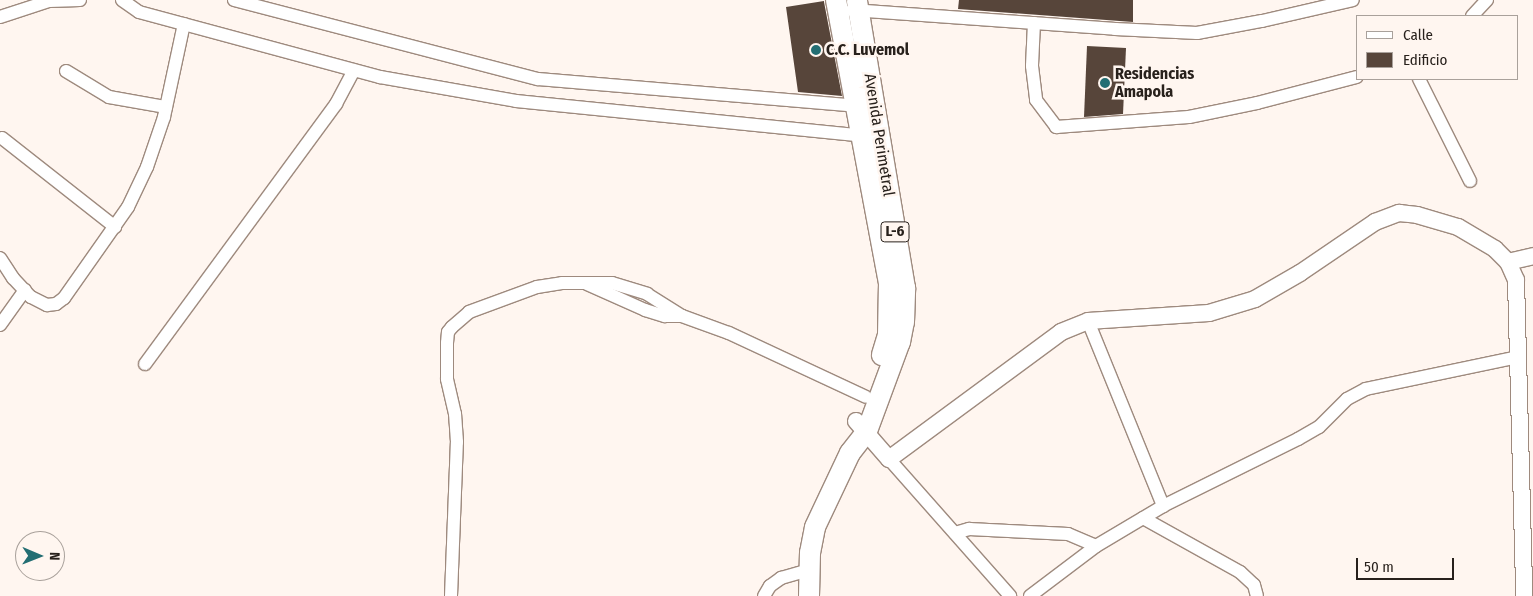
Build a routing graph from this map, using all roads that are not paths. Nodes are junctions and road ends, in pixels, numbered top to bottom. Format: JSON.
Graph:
{"nodes":[{"id":1,"x":49,"y":0,"type":"edge"},
{"id":2,"x":80,"y":0,"type":"edge"},
{"id":3,"x":122,"y":0,"type":"edge"},
{"id":4,"x":234,"y":0,"type":"edge"},
{"id":5,"x":1353,"y":0,"type":"edge"},
{"id":6,"x":1487,"y":0,"type":"edge"},
{"id":7,"x":858,"y":3,"type":"edge"},
{"id":8,"x":262,"y":4,"type":"edge"},
{"id":9,"x":838,"y":6,"type":"edge"},
{"id":10,"x":1473,"y":15,"type":"edge"},
{"id":11,"x":0,"y":17,"type":"edge"},
{"id":12,"x":1034,"y":23,"type":"junction"},
{"id":13,"x":184,"y":24,"type":"junction"},
{"id":14,"x":354,"y":70,"type":"junction"},
{"id":15,"x":66,"y":71,"type":"dead end"},
{"id":16,"x":1356,"y":77,"type":"edge"},
{"id":17,"x":1419,"y":80,"type":"edge"},
{"id":18,"x":166,"y":107,"type":"junction"},
{"id":19,"x":865,"y":107,"type":"junction"},
{"id":20,"x":870,"y":136,"type":"junction"},
{"id":21,"x":2,"y":138,"type":"dead end"},
{"id":22,"x":1470,"y":182,"type":"dead end"},
{"id":23,"x":115,"y":227,"type":"junction"},
{"id":24,"x":1533,"y":256,"type":"edge"},
{"id":25,"x":0,"y":258,"type":"edge"},
{"id":26,"x":1508,"y":262,"type":"junction"},
{"id":27,"x":25,"y":290,"type":"junction"},
{"id":28,"x":1088,"y":322,"type":"junction"},
{"id":29,"x":0,"y":325,"type":"edge"},
{"id":30,"x":1518,"y":357,"type":"junction"},
{"id":31,"x":145,"y":364,"type":"dead end"},
{"id":32,"x":866,"y":397,"type":"junction"},
{"id":33,"x":861,"y":426,"type":"junction"},
{"id":34,"x":889,"y":459,"type":"junction"},
{"id":35,"x":1162,"y":506,"type":"junction"},
{"id":36,"x":1143,"y":518,"type":"junction"},
{"id":37,"x":954,"y":533,"type":"junction"},
{"id":38,"x":1096,"y":546,"type":"junction"},
{"id":39,"x":809,"y":570,"type":"junction"},
{"id":40,"x":1533,"y":584,"type":"edge"},
{"id":41,"x":451,"y":596,"type":"edge"},
{"id":42,"x":764,"y":596,"type":"edge"},
{"id":43,"x":809,"y":596,"type":"edge"},
{"id":44,"x":1010,"y":596,"type":"edge"},
{"id":45,"x":1030,"y":596,"type":"edge"},
{"id":46,"x":1257,"y":596,"type":"edge"},
{"id":47,"x":1524,"y":596,"type":"edge"}],
"edges":[{"from":1,"to":2,"type":"street"},
{"from":1,"to":11,"type":"street"},
{"from":3,"to":13,"type":"street"},
{"from":4,"to":8,"type":"street"},
{"from":5,"to":12,"type":"street"},
{"from":6,"to":10,"type":"street"},
{"from":7,"to":9,"type":"street"},
{"from":7,"to":12,"type":"street"},
{"from":7,"to":19,"type":"main road","name":"Avenida Perimetral","number":"L-6"},
{"from":8,"to":19,"type":"street"},
{"from":9,"to":19,"type":"main road","name":"Avenida Perimetral","number":"L-6"},
{"from":12,"to":16,"type":"street"},
{"from":13,"to":14,"type":"street"},
{"from":13,"to":18,"type":"street"},
{"from":14,"to":20,"type":"street"},
{"from":14,"to":31,"type":"street"},
{"from":15,"to":18,"type":"street"},
{"from":17,"to":22,"type":"street"},
{"from":18,"to":23,"type":"street"},
{"from":19,"to":20,"type":"main road","name":"Avenida Perimetral","number":"L-6"},
{"from":20,"to":32,"type":"main road","name":"Avenida Perimetral","number":"L-6"},
{"from":20,"to":33,"type":"main road","name":"Avenida Perimetral","number":"L-6"},
{"from":21,"to":23,"type":"street"},
{"from":23,"to":27,"type":"street"},
{"from":24,"to":26,"type":"street"},
{"from":25,"to":27,"type":"street"},
{"from":26,"to":28,"type":"street"},
{"from":26,"to":30,"type":"street"},
{"from":27,"to":29,"type":"street"},
{"from":28,"to":34,"type":"street"},
{"from":28,"to":35,"type":"street"},
{"from":30,"to":35,"type":"street"},
{"from":30,"to":47,"type":"street"},
{"from":32,"to":33,"type":"main road","name":"Avenida Perimetral","number":"L-6"},
{"from":32,"to":41,"type":"street"},
{"from":33,"to":34,"type":"street"},
{"from":33,"to":39,"type":"main road","name":"Avenida Perimetral","number":"L-6"},
{"from":34,"to":37,"type":"street"},
{"from":35,"to":36,"type":"street"},
{"from":36,"to":38,"type":"street"},
{"from":36,"to":46,"type":"street"},
{"from":37,"to":38,"type":"street"},
{"from":37,"to":44,"type":"street"},
{"from":38,"to":45,"type":"street"},
{"from":39,"to":42,"type":"street"},
{"from":39,"to":43,"type":"main road","number":"L-6"},
{"from":40,"to":47,"type":"street"}]}
